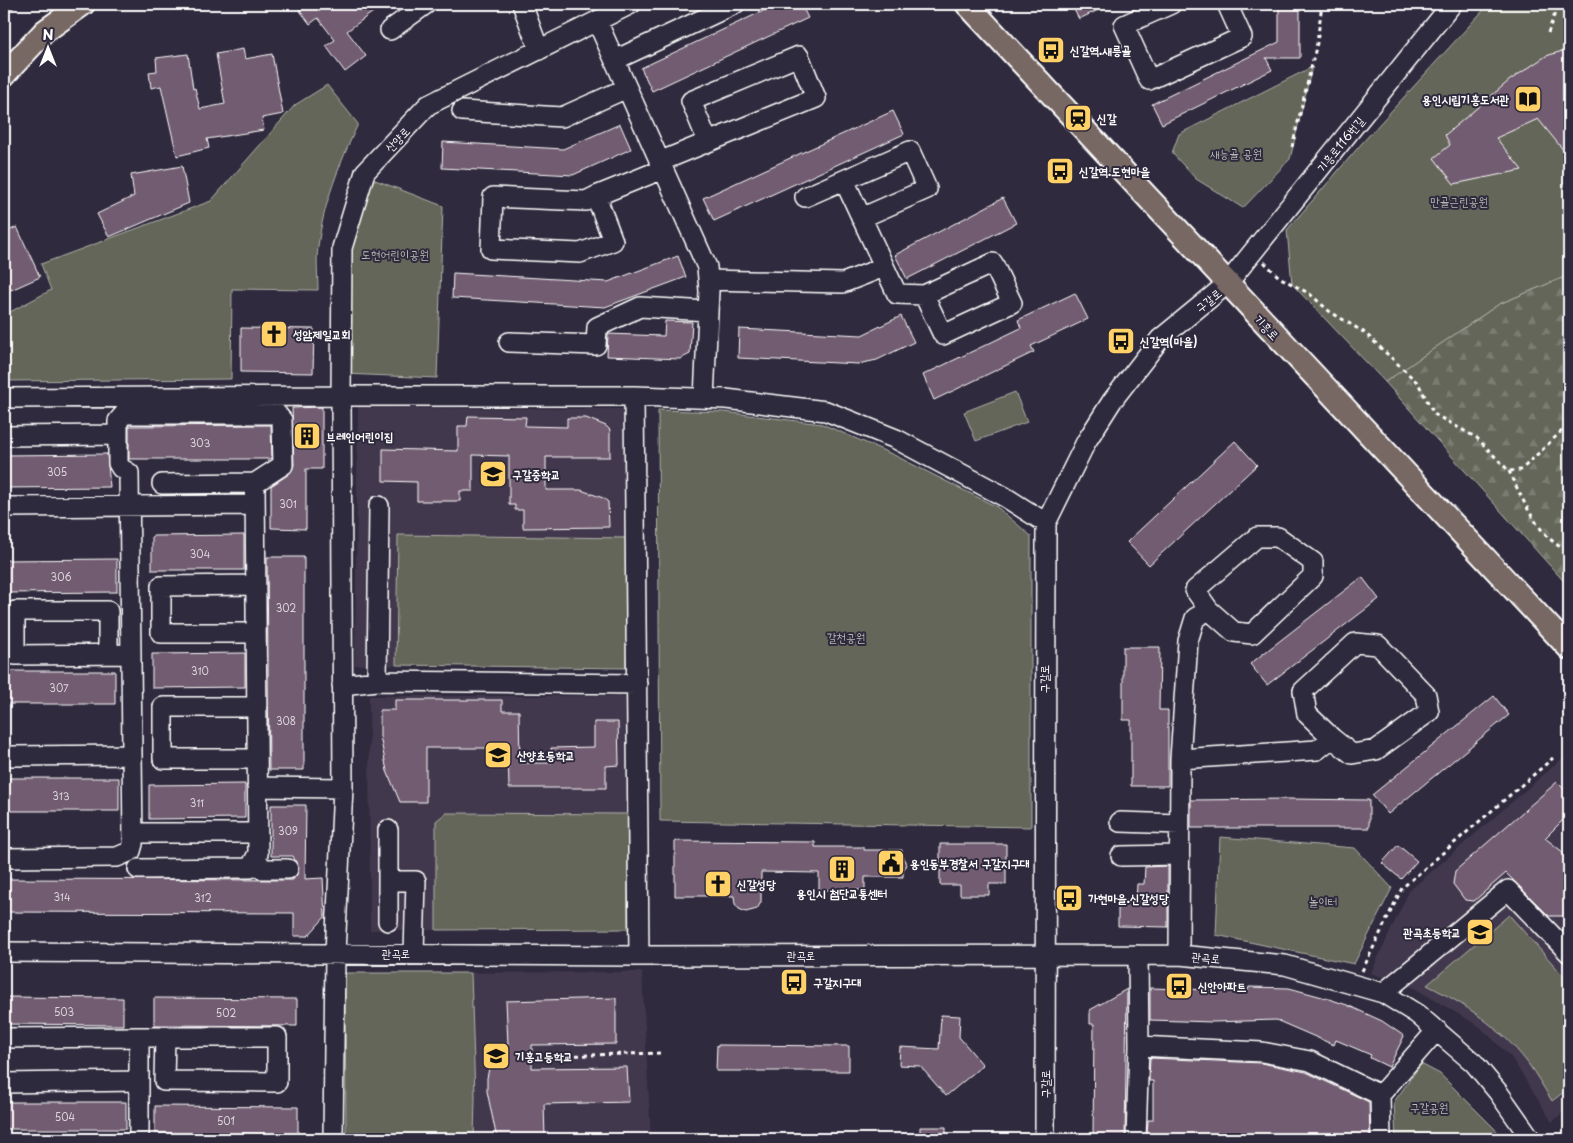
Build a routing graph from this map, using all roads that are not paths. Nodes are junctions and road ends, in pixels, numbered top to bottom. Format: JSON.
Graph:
{"nodes":[{"id":1,"x":83,"y":4,"type":"edge"},
{"id":2,"x":426,"y":4,"type":"edge"},
{"id":3,"x":522,"y":4,"type":"edge"},
{"id":4,"x":631,"y":4,"type":"edge"},
{"id":5,"x":735,"y":4,"type":"edge"},
{"id":6,"x":967,"y":4,"type":"edge"},
{"id":7,"x":1171,"y":4,"type":"edge"},
{"id":8,"x":1227,"y":4,"type":"edge"},
{"id":9,"x":1452,"y":4,"type":"edge"},
{"id":10,"x":597,"y":21,"type":"junction"},
{"id":11,"x":390,"y":30,"type":"dead end"},
{"id":12,"x":540,"y":50,"type":"junction"},
{"id":13,"x":615,"y":60,"type":"junction"},
{"id":14,"x":4,"y":75,"type":"edge"},
{"id":15,"x":627,"y":88,"type":"junction"},
{"id":16,"x":462,"y":111,"type":"dead end"},
{"id":17,"x":708,"y":142,"type":"junction"},
{"id":18,"x":661,"y":165,"type":"junction"},
{"id":19,"x":844,"y":180,"type":"junction"},
{"id":20,"x":596,"y":196,"type":"junction"},
{"id":21,"x":805,"y":197,"type":"dead end"},
{"id":22,"x":861,"y":218,"type":"junction"},
{"id":23,"x":884,"y":267,"type":"junction"},
{"id":24,"x":708,"y":280,"type":"junction"},
{"id":25,"x":1227,"y":284,"type":"junction"},
{"id":26,"x":924,"y":295,"type":"junction"},
{"id":27,"x":708,"y":311,"type":"junction"},
{"id":28,"x":509,"y":342,"type":"dead end"},
{"id":29,"x":341,"y":396,"type":"junction"},
{"id":30,"x":634,"y":396,"type":"junction"},
{"id":31,"x":4,"y":398,"type":"edge"},
{"id":32,"x":704,"y":398,"type":"junction"},
{"id":33,"x":118,"y":435,"type":"junction"},
{"id":34,"x":4,"y":436,"type":"edge"},
{"id":35,"x":255,"y":483,"type":"junction"},
{"id":36,"x":162,"y":484,"type":"dead end"},
{"id":37,"x":255,"y":505,"type":"junction"},
{"id":38,"x":130,"y":506,"type":"junction"},
{"id":39,"x":379,"y":506,"type":"dead end"},
{"id":40,"x":4,"y":507,"type":"edge"},
{"id":41,"x":1046,"y":523,"type":"junction"},
{"id":42,"x":256,"y":585,"type":"junction"},
{"id":43,"x":1209,"y":610,"type":"junction"},
{"id":44,"x":256,"y":633,"type":"junction"},
{"id":45,"x":1569,"y":648,"type":"edge"},
{"id":46,"x":108,"y":654,"type":"junction"},
{"id":47,"x":131,"y":654,"type":"junction"},
{"id":48,"x":377,"y":681,"type":"junction"},
{"id":49,"x":637,"y":684,"type":"junction"},
{"id":50,"x":342,"y":685,"type":"junction"},
{"id":51,"x":257,"y":707,"type":"junction"},
{"id":52,"x":1332,"y":738,"type":"junction"},
{"id":53,"x":132,"y":755,"type":"junction"},
{"id":54,"x":12,"y":756,"type":"dead end"},
{"id":55,"x":257,"y":759,"type":"junction"},
{"id":56,"x":1180,"y":760,"type":"junction"},
{"id":57,"x":257,"y":787,"type":"junction"},
{"id":58,"x":343,"y":788,"type":"junction"},
{"id":59,"x":1120,"y":822,"type":"dead end"},
{"id":60,"x":1179,"y":824,"type":"junction"},
{"id":61,"x":388,"y":830,"type":"dead end"},
{"id":62,"x":133,"y":833,"type":"junction"},
{"id":63,"x":258,"y":833,"type":"junction"},
{"id":64,"x":1179,"y":855,"type":"junction"},
{"id":65,"x":1121,"y":856,"type":"dead end"},
{"id":66,"x":256,"y":857,"type":"junction"},
{"id":67,"x":4,"y":858,"type":"edge"},
{"id":68,"x":138,"y":869,"type":"dead end"},
{"id":69,"x":288,"y":869,"type":"dead end"},
{"id":70,"x":388,"y":881,"type":"junction"},
{"id":71,"x":388,"y":921,"type":"dead end"},
{"id":72,"x":4,"y":952,"type":"edge"},
{"id":73,"x":335,"y":953,"type":"junction"},
{"id":74,"x":414,"y":953,"type":"junction"},
{"id":75,"x":1569,"y":953,"type":"edge"},
{"id":76,"x":1044,"y":954,"type":"junction"},
{"id":77,"x":1179,"y":954,"type":"junction"},
{"id":78,"x":1138,"y":955,"type":"junction"},
{"id":79,"x":639,"y":956,"type":"junction"},
{"id":80,"x":1383,"y":993,"type":"junction"},
{"id":81,"x":1437,"y":1030,"type":"junction"},
{"id":82,"x":165,"y":1036,"type":"junction"},
{"id":83,"x":139,"y":1037,"type":"junction"},
{"id":84,"x":4,"y":1038,"type":"edge"},
{"id":85,"x":1139,"y":1046,"type":"junction"},
{"id":86,"x":139,"y":1081,"type":"junction"},
{"id":87,"x":4,"y":1083,"type":"edge"},
{"id":88,"x":1380,"y":1095,"type":"junction"},
{"id":89,"x":139,"y":1139,"type":"edge"},
{"id":90,"x":334,"y":1139,"type":"edge"},
{"id":91,"x":1045,"y":1139,"type":"edge"},
{"id":92,"x":1136,"y":1139,"type":"edge"},
{"id":93,"x":1381,"y":1139,"type":"edge"},
{"id":94,"x":1531,"y":1139,"type":"edge"}],
"edges":[{"from":1,"to":14,"type":"main road"},
{"from":2,"to":11,"type":"street"},
{"from":3,"to":12,"type":"street"},
{"from":4,"to":10,"type":"street","name":"산양로"},
{"from":5,"to":13,"type":"street"},
{"from":6,"to":25,"type":"main road","name":"기흥로"},
{"from":7,"to":8,"type":"street"},
{"from":9,"to":25,"type":"street","name":"기흥로116번길"},
{"from":10,"to":12,"type":"street","name":"산양로"},
{"from":10,"to":13,"type":"street"},
{"from":12,"to":29,"type":"street","name":"산양로"},
{"from":13,"to":15,"type":"street"},
{"from":15,"to":16,"type":"street"},
{"from":15,"to":18,"type":"street"},
{"from":17,"to":17,"type":"street"},
{"from":17,"to":18,"type":"street"},
{"from":18,"to":20,"type":"street"},
{"from":18,"to":24,"type":"street"},
{"from":19,"to":21,"type":"street"},
{"from":19,"to":22,"type":"street"},
{"from":19,"to":22,"type":"street"},
{"from":20,"to":20,"type":"street"},
{"from":22,"to":23,"type":"street"},
{"from":23,"to":24,"type":"street"},
{"from":23,"to":26,"type":"street"},
{"from":24,"to":27,"type":"street"},
{"from":25,"to":41,"type":"street","name":"구갈로"},
{"from":25,"to":45,"type":"main road","name":"기흥로"},
{"from":26,"to":26,"type":"street"},
{"from":27,"to":28,"type":"street"},
{"from":27,"to":32,"type":"street"},
{"from":29,"to":30,"type":"street"},
{"from":29,"to":31,"type":"street"},
{"from":29,"to":50,"type":"street","name":"산양로"},
{"from":30,"to":32,"type":"street"},
{"from":30,"to":49,"type":"street"},
{"from":32,"to":41,"type":"street"},
{"from":33,"to":34,"type":"street"},
{"from":33,"to":35,"type":"street"},
{"from":33,"to":38,"type":"street"},
{"from":35,"to":36,"type":"street"},
{"from":35,"to":37,"type":"street"},
{"from":37,"to":38,"type":"street"},
{"from":37,"to":42,"type":"street"},
{"from":38,"to":40,"type":"street"},
{"from":38,"to":47,"type":"street"},
{"from":39,"to":48,"type":"street"},
{"from":41,"to":76,"type":"street","name":"구갈로"},
{"from":42,"to":44,"type":"street"},
{"from":42,"to":44,"type":"street"},
{"from":43,"to":43,"type":"street"},
{"from":43,"to":56,"type":"street"},
{"from":44,"to":51,"type":"street"},
{"from":46,"to":46,"type":"street"},
{"from":46,"to":47,"type":"street"},
{"from":47,"to":53,"type":"street"},
{"from":48,"to":49,"type":"street"},
{"from":48,"to":50,"type":"street"},
{"from":49,"to":79,"type":"street"},
{"from":50,"to":58,"type":"street","name":"산양로"},
{"from":51,"to":55,"type":"street"},
{"from":51,"to":55,"type":"street"},
{"from":52,"to":52,"type":"street"},
{"from":52,"to":56,"type":"street"},
{"from":53,"to":54,"type":"street"},
{"from":53,"to":62,"type":"street"},
{"from":55,"to":57,"type":"street"},
{"from":56,"to":60,"type":"street"},
{"from":57,"to":58,"type":"street"},
{"from":57,"to":63,"type":"street"},
{"from":58,"to":73,"type":"street","name":"산양로"},
{"from":59,"to":60,"type":"street"},
{"from":60,"to":64,"type":"street"},
{"from":61,"to":70,"type":"street"},
{"from":62,"to":63,"type":"street"},
{"from":62,"to":67,"type":"street"},
{"from":63,"to":66,"type":"street"},
{"from":64,"to":65,"type":"street"},
{"from":64,"to":77,"type":"street"},
{"from":66,"to":68,"type":"street"},
{"from":66,"to":69,"type":"street"},
{"from":70,"to":71,"type":"street"},
{"from":70,"to":74,"type":"street"},
{"from":72,"to":73,"type":"street","name":"관곡로"},
{"from":73,"to":74,"type":"street","name":"관곡로"},
{"from":73,"to":90,"type":"street","name":"산양로"},
{"from":74,"to":79,"type":"street","name":"관곡로"},
{"from":75,"to":80,"type":"street"},
{"from":76,"to":78,"type":"street","name":"관곡로"},
{"from":76,"to":79,"type":"street","name":"관곡로"},
{"from":76,"to":91,"type":"street","name":"구갈로"},
{"from":77,"to":78,"type":"street","name":"관곡로"},
{"from":77,"to":80,"type":"street","name":"관곡로"},
{"from":78,"to":85,"type":"street"},
{"from":80,"to":81,"type":"street","name":"관곡로"},
{"from":81,"to":88,"type":"street"},
{"from":81,"to":94,"type":"street","name":"관곡로"},
{"from":82,"to":82,"type":"street"},
{"from":82,"to":83,"type":"street"},
{"from":83,"to":84,"type":"street"},
{"from":83,"to":86,"type":"street"},
{"from":85,"to":88,"type":"street"},
{"from":85,"to":92,"type":"street"},
{"from":86,"to":87,"type":"street"},
{"from":86,"to":89,"type":"street"},
{"from":88,"to":93,"type":"street"}]}
